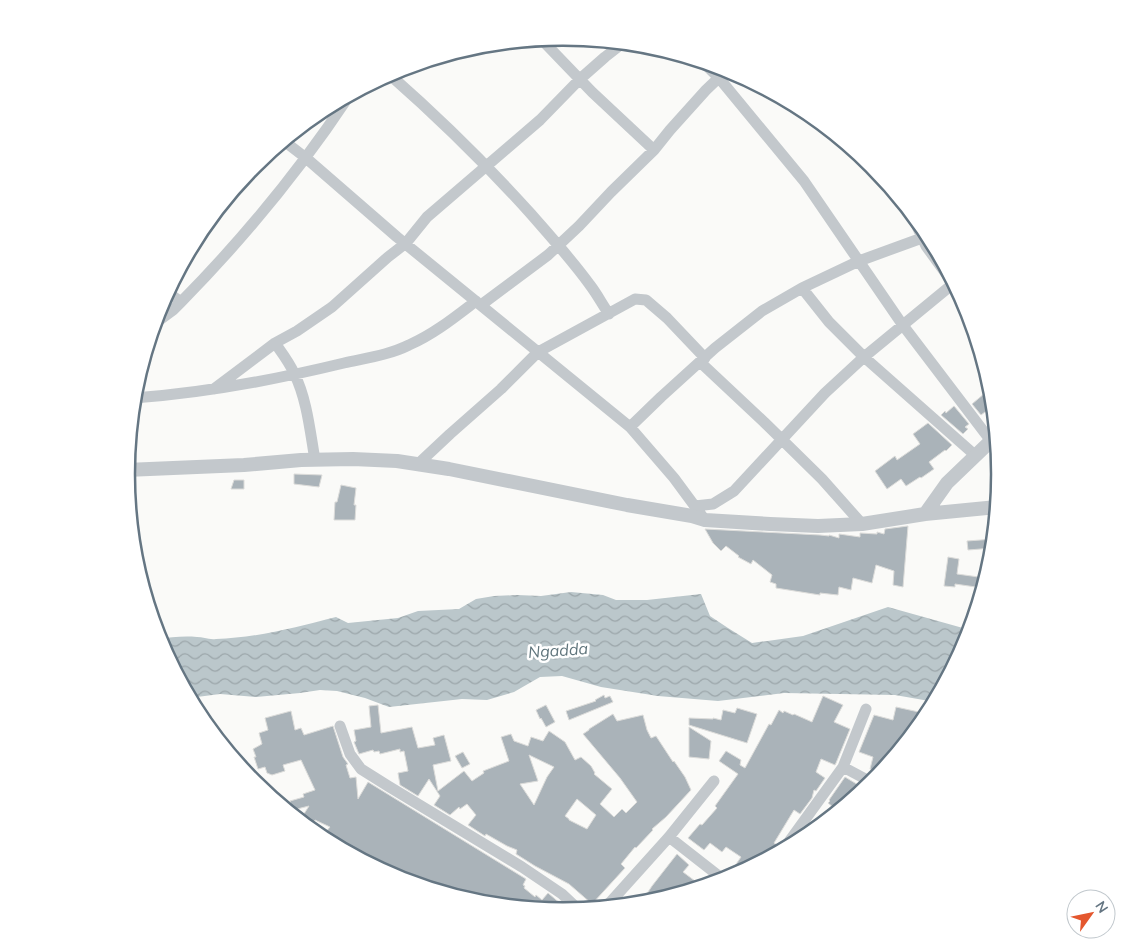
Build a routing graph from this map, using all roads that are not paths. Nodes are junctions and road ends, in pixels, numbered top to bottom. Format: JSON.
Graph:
{"nodes":[{"id":1,"x":548,"y":47,"type":"edge"},
{"id":2,"x":615,"y":50,"type":"edge"},
{"id":3,"x":716,"y":75,"type":"edge"},
{"id":4,"x":719,"y":78,"type":"junction"},
{"id":5,"x":580,"y":79,"type":"junction"},
{"id":6,"x":396,"y":80,"type":"edge"},
{"id":7,"x":341,"y":109,"type":"edge"},
{"id":8,"x":290,"y":145,"type":"edge"},
{"id":9,"x":654,"y":150,"type":"junction"},
{"id":10,"x":306,"y":158,"type":"junction"},
{"id":11,"x":487,"y":167,"type":"junction"},
{"id":12,"x":920,"y":239,"type":"edge"},
{"id":13,"x":406,"y":243,"type":"junction"},
{"id":14,"x":558,"y":246,"type":"junction"},
{"id":15,"x":859,"y":261,"type":"junction"},
{"id":16,"x":802,"y":288,"type":"junction"},
{"id":17,"x":948,"y":288,"type":"edge"},
{"id":18,"x":174,"y":296,"type":"edge"},
{"id":19,"x":182,"y":302,"type":"junction"},
{"id":20,"x":478,"y":303,"type":"junction"},
{"id":21,"x":609,"y":314,"type":"junction"},
{"id":22,"x":165,"y":316,"type":"edge"},
{"id":23,"x":902,"y":324,"type":"junction"},
{"id":24,"x":275,"y":343,"type":"junction"},
{"id":25,"x":538,"y":352,"type":"junction"},
{"id":26,"x":864,"y":357,"type":"junction"},
{"id":27,"x":702,"y":360,"type":"junction"},
{"id":28,"x":295,"y":375,"type":"junction"},
{"id":29,"x":214,"y":389,"type":"junction"},
{"id":30,"x":142,"y":398,"type":"edge"},
{"id":31,"x":630,"y":427,"type":"junction"},
{"id":32,"x":989,"y":433,"type":"edge"},
{"id":33,"x":781,"y":439,"type":"junction"},
{"id":34,"x":990,"y":442,"type":"edge"},
{"id":35,"x":976,"y":456,"type":"junction"},
{"id":36,"x":315,"y":460,"type":"junction"},
{"id":37,"x":418,"y":464,"type":"junction"},
{"id":38,"x":135,"y":470,"type":"edge"},
{"id":39,"x":695,"y":506,"type":"junction"},
{"id":40,"x":990,"y":508,"type":"edge"},
{"id":41,"x":925,"y":514,"type":"junction"},
{"id":42,"x":705,"y":520,"type":"junction"},
{"id":43,"x":862,"y":524,"type":"junction"},
{"id":44,"x":866,"y":708,"type":"dead end"},
{"id":45,"x":340,"y":726,"type":"dead end"},
{"id":46,"x":843,"y":767,"type":"junction"},
{"id":47,"x":865,"y":778,"type":"edge"},
{"id":48,"x":714,"y":781,"type":"dead end"},
{"id":49,"x":794,"y":835,"type":"edge"},
{"id":50,"x":669,"y":837,"type":"junction"},
{"id":51,"x":716,"y":874,"type":"edge"},
{"id":52,"x":613,"y":900,"type":"edge"},
{"id":53,"x":571,"y":903,"type":"edge"}],
"edges":[{"from":1,"to":5,"type":"street"},
{"from":2,"to":5,"type":"street"},
{"from":3,"to":4,"type":"street"},
{"from":4,"to":9,"type":"street"},
{"from":4,"to":15,"type":"street"},
{"from":5,"to":9,"type":"street"},
{"from":5,"to":11,"type":"street"},
{"from":6,"to":11,"type":"street"},
{"from":7,"to":10,"type":"street"},
{"from":8,"to":10,"type":"street"},
{"from":9,"to":14,"type":"street"},
{"from":10,"to":13,"type":"street"},
{"from":10,"to":19,"type":"street"},
{"from":11,"to":13,"type":"street"},
{"from":11,"to":14,"type":"street"},
{"from":12,"to":15,"type":"street"},
{"from":13,"to":20,"type":"street"},
{"from":13,"to":24,"type":"street"},
{"from":14,"to":20,"type":"street"},
{"from":14,"to":21,"type":"street"},
{"from":15,"to":16,"type":"street"},
{"from":15,"to":23,"type":"street"},
{"from":16,"to":26,"type":"street"},
{"from":16,"to":27,"type":"street"},
{"from":17,"to":23,"type":"street"},
{"from":18,"to":19,"type":"street"},
{"from":19,"to":22,"type":"street"},
{"from":20,"to":25,"type":"street"},
{"from":20,"to":28,"type":"street"},
{"from":21,"to":25,"type":"street"},
{"from":21,"to":27,"type":"street"},
{"from":23,"to":26,"type":"street"},
{"from":23,"to":32,"type":"street"},
{"from":24,"to":28,"type":"street"},
{"from":24,"to":29,"type":"street"},
{"from":25,"to":31,"type":"street"},
{"from":25,"to":37,"type":"street"},
{"from":26,"to":33,"type":"street"},
{"from":26,"to":35,"type":"street"},
{"from":27,"to":31,"type":"street"},
{"from":27,"to":33,"type":"street"},
{"from":28,"to":29,"type":"street"},
{"from":28,"to":36,"type":"street"},
{"from":29,"to":30,"type":"street"},
{"from":31,"to":39,"type":"street"},
{"from":33,"to":39,"type":"street"},
{"from":33,"to":43,"type":"street"},
{"from":34,"to":35,"type":"street"},
{"from":35,"to":41,"type":"street"},
{"from":36,"to":37,"type":"street"},
{"from":36,"to":38,"type":"street"},
{"from":37,"to":42,"type":"street"},
{"from":39,"to":42,"type":"street"},
{"from":40,"to":41,"type":"street"},
{"from":41,"to":43,"type":"street"},
{"from":42,"to":43,"type":"street"},
{"from":44,"to":46,"type":"street"},
{"from":45,"to":53,"type":"street"},
{"from":46,"to":47,"type":"street"},
{"from":46,"to":49,"type":"street"},
{"from":48,"to":50,"type":"street"},
{"from":50,"to":51,"type":"street"},
{"from":50,"to":52,"type":"street"}]}
